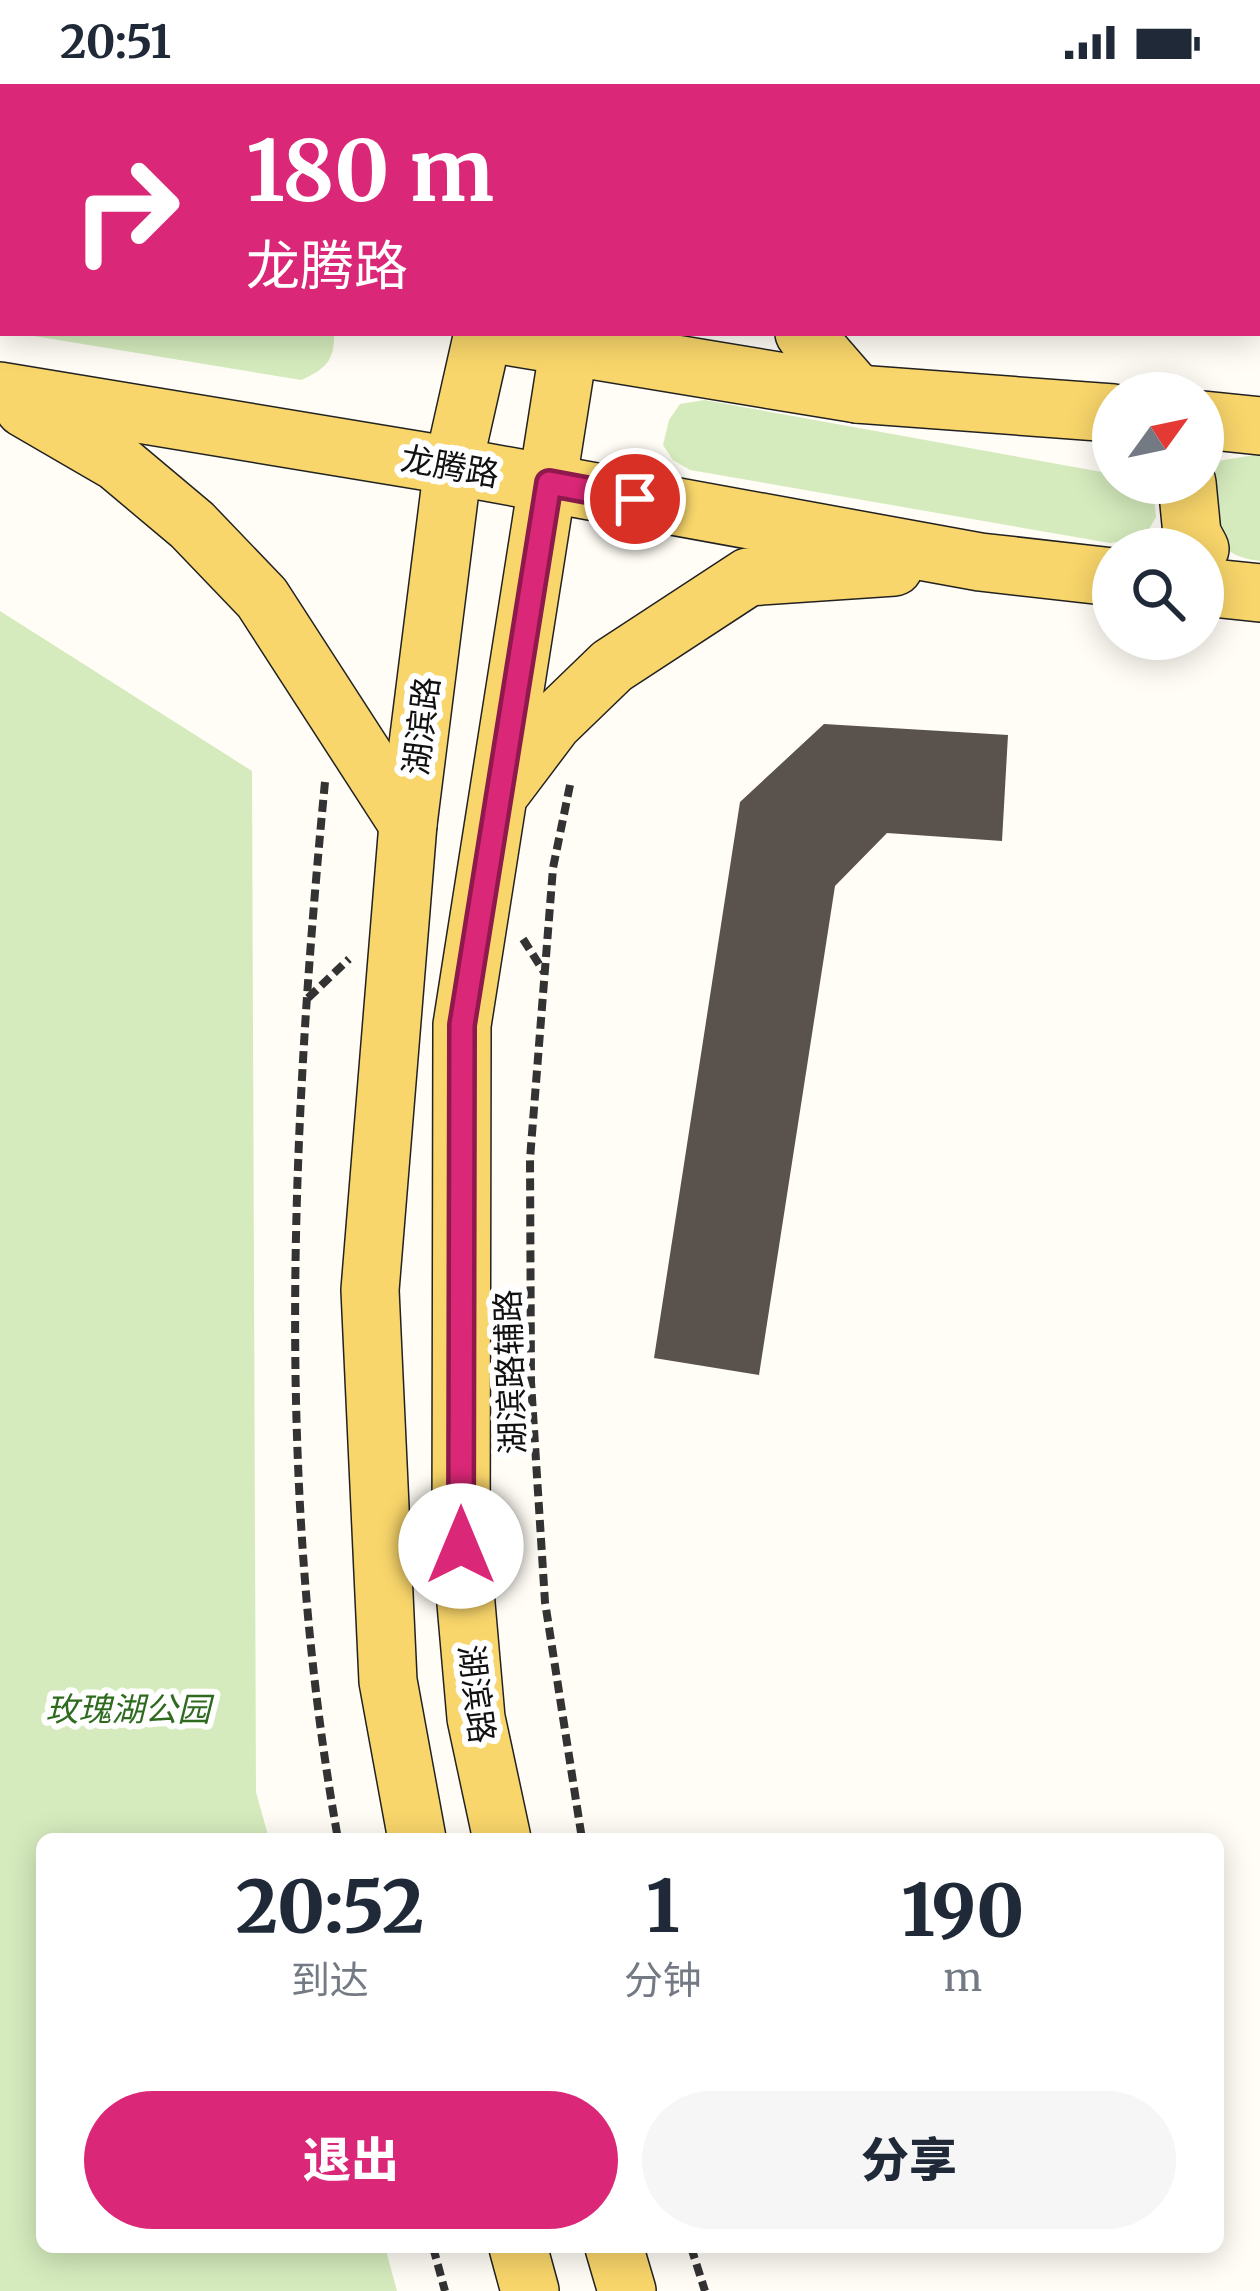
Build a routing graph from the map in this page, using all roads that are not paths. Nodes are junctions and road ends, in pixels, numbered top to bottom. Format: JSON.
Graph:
{"nodes":[{"id":1,"x":485,"y":336,"type":"edge"},
{"id":2,"x":522,"y":336,"type":"edge"},
{"id":3,"x":807,"y":336,"type":"edge"},
{"id":4,"x":570,"y":340,"type":"edge"},
{"id":5,"x":0,"y":393,"type":"edge"},
{"id":6,"x":856,"y":394,"type":"junction"},
{"id":7,"x":1092,"y":411,"type":"edge"},
{"id":8,"x":453,"y":466,"type":"junction"},
{"id":9,"x":549,"y":483,"type":"junction"},
{"id":10,"x":980,"y":562,"type":"junction"},
{"id":11,"x":1092,"y":575,"type":"edge"},
{"id":12,"x":498,"y":796,"type":"junction"},
{"id":13,"x":408,"y":824,"type":"junction"},
{"id":14,"x":416,"y":1833,"type":"edge"},
{"id":15,"x":501,"y":1833,"type":"edge"},
{"id":16,"x":520,"y":2253,"type":"edge"},
{"id":17,"x":616,"y":2253,"type":"edge"},
{"id":18,"x":530,"y":2291,"type":"edge"},
{"id":19,"x":627,"y":2291,"type":"edge"}],
"edges":[{"from":1,"to":8,"type":"main road","name":"湖滨路"},
{"from":2,"to":4,"type":"main road"},
{"from":3,"to":6,"type":"main road"},
{"from":4,"to":6,"type":"main road"},
{"from":4,"to":9,"type":"main road","name":"湖滨路"},
{"from":5,"to":8,"type":"main road","name":"龙腾路"},
{"from":5,"to":13,"type":"main road"},
{"from":6,"to":7,"type":"main road"},
{"from":8,"to":9,"type":"main road","name":"龙腾路"},
{"from":8,"to":13,"type":"main road","name":"湖滨路"},
{"from":9,"to":10,"type":"main road","name":"龙腾路"},
{"from":9,"to":12,"type":"main road","name":"湖滨路"},
{"from":10,"to":11,"type":"main road","name":"龙腾路"},
{"from":10,"to":12,"type":"main road"},
{"from":12,"to":15,"type":"main road","name":"湖滨路"},
{"from":13,"to":14,"type":"main road","name":"湖滨路"},
{"from":16,"to":18,"type":"main road"},
{"from":17,"to":19,"type":"main road"}]}
